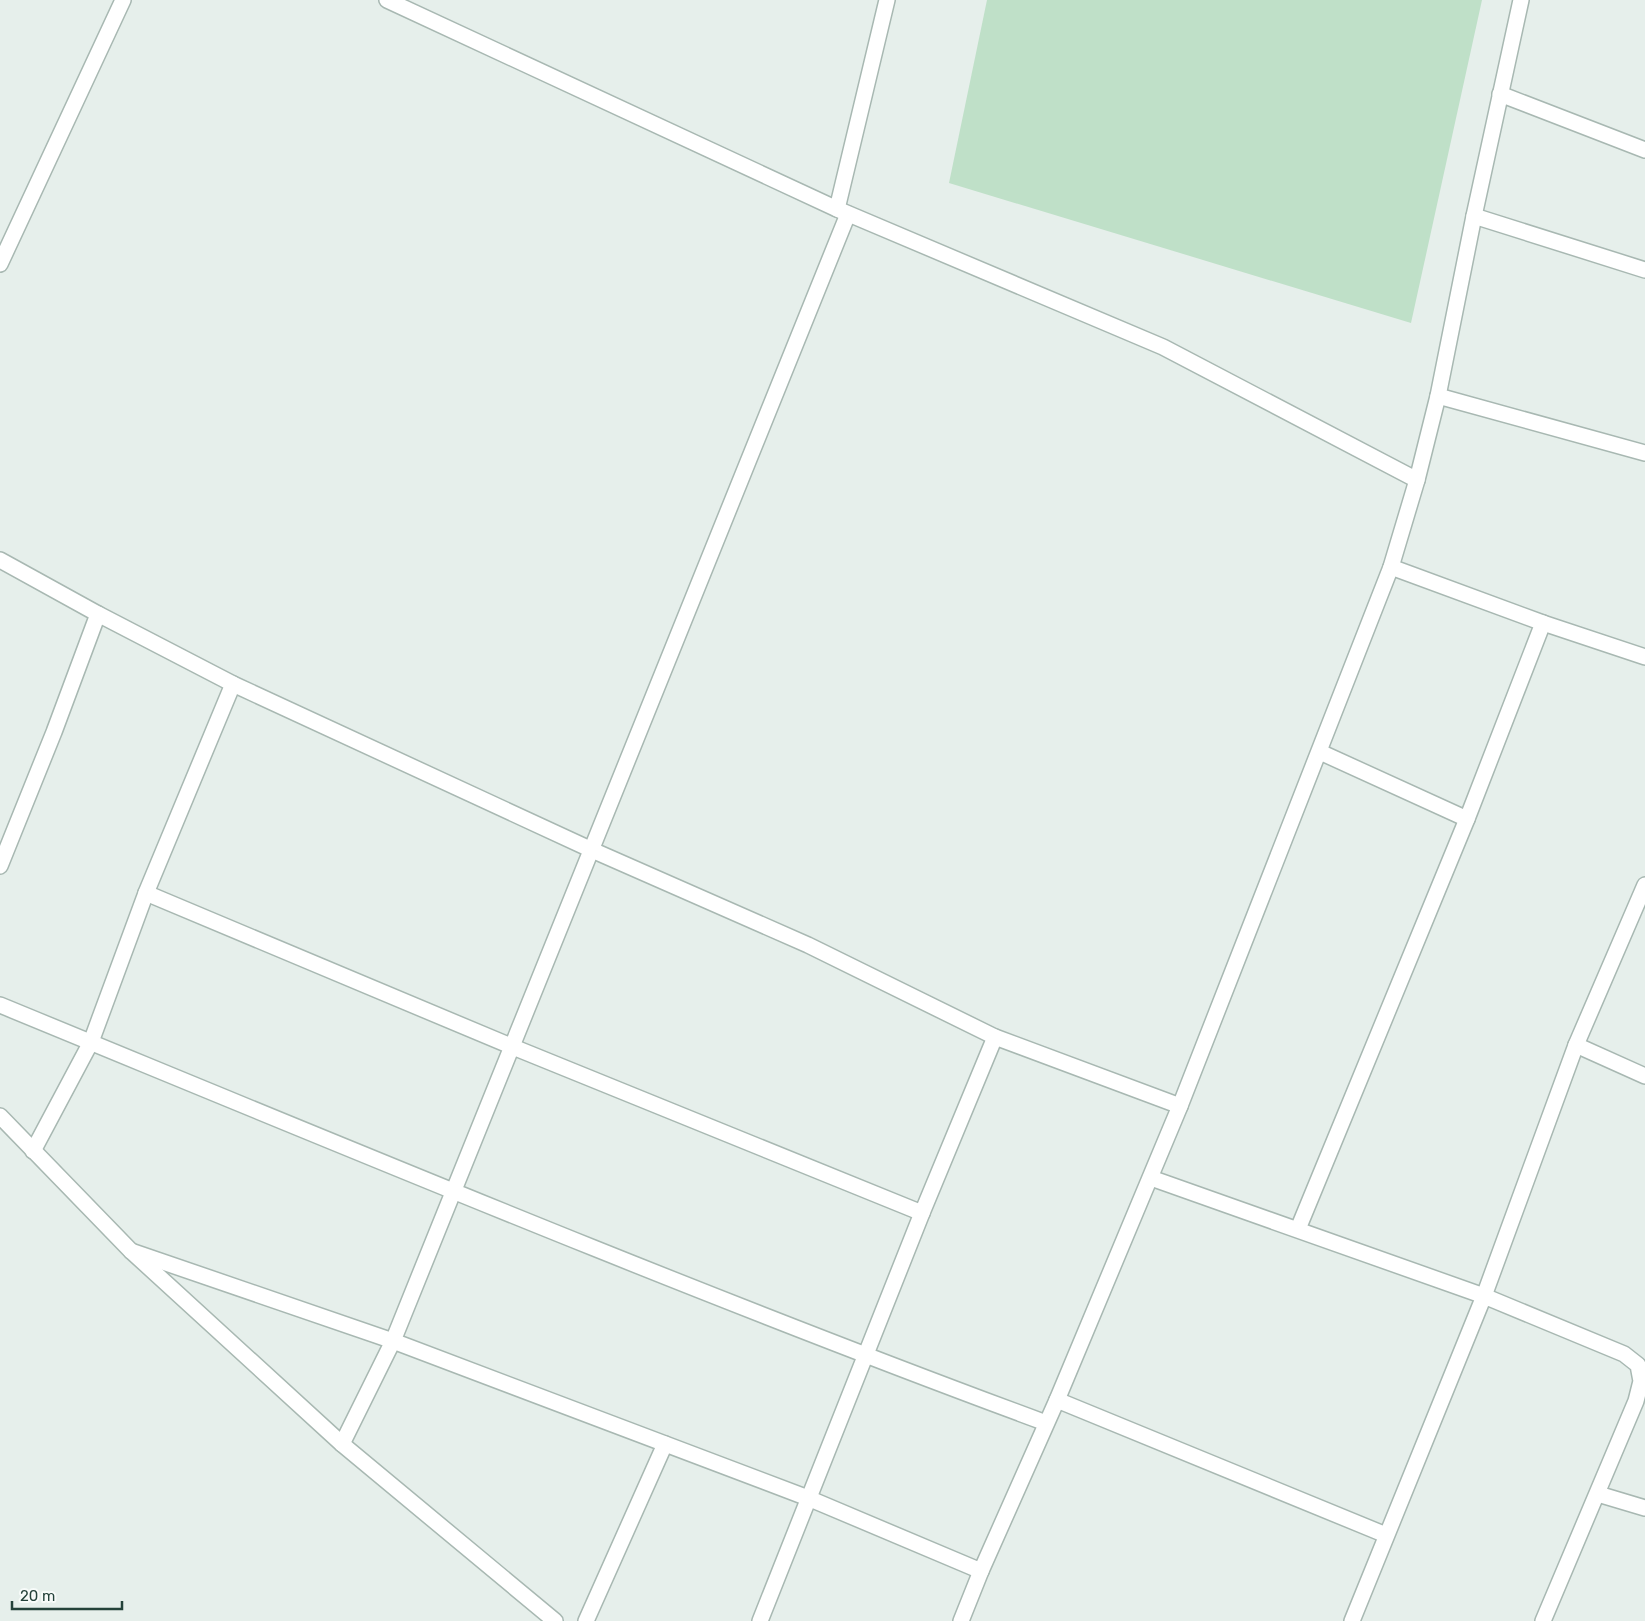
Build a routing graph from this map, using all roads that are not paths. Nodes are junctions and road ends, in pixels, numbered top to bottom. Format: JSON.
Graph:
{"nodes":[{"id":1,"x":123,"y":0,"type":"edge"},
{"id":2,"x":387,"y":0,"type":"edge"},
{"id":3,"x":887,"y":0,"type":"edge"},
{"id":4,"x":1521,"y":0,"type":"edge"},
{"id":5,"x":1500,"y":94,"type":"junction"},
{"id":6,"x":1645,"y":150,"type":"edge"},
{"id":7,"x":842,"y":211,"type":"junction"},
{"id":8,"x":1474,"y":216,"type":"junction"},
{"id":9,"x":0,"y":264,"type":"edge"},
{"id":10,"x":1645,"y":270,"type":"edge"},
{"id":11,"x":1438,"y":396,"type":"junction"},
{"id":12,"x":1645,"y":452,"type":"edge"},
{"id":13,"x":1418,"y":480,"type":"junction"},
{"id":14,"x":0,"y":560,"type":"edge"},
{"id":15,"x":1391,"y":567,"type":"junction"},
{"id":16,"x":98,"y":614,"type":"junction"},
{"id":17,"x":1543,"y":623,"type":"junction"},
{"id":18,"x":1645,"y":657,"type":"edge"},
{"id":19,"x":233,"y":684,"type":"junction"},
{"id":20,"x":1320,"y":752,"type":"junction"},
{"id":21,"x":1467,"y":819,"type":"junction"},
{"id":22,"x":592,"y":850,"type":"junction"},
{"id":23,"x":0,"y":866,"type":"edge"},
{"id":24,"x":1645,"y":885,"type":"edge"},
{"id":25,"x":146,"y":894,"type":"junction"},
{"id":26,"x":0,"y":1005,"type":"edge"},
{"id":27,"x":995,"y":1038,"type":"junction"},
{"id":28,"x":91,"y":1042,"type":"junction"},
{"id":29,"x":1576,"y":1045,"type":"junction"},
{"id":30,"x":513,"y":1047,"type":"junction"},
{"id":31,"x":1645,"y":1076,"type":"edge"},
{"id":32,"x":1180,"y":1106,"type":"junction"},
{"id":33,"x":0,"y":1116,"type":"edge"},
{"id":34,"x":33,"y":1151,"type":"junction"},
{"id":35,"x":1151,"y":1178,"type":"junction"},
{"id":36,"x":453,"y":1193,"type":"junction"},
{"id":37,"x":922,"y":1213,"type":"junction"},
{"id":38,"x":1298,"y":1229,"type":"junction"},
{"id":39,"x":131,"y":1251,"type":"junction"},
{"id":40,"x":1484,"y":1296,"type":"junction"},
{"id":41,"x":393,"y":1341,"type":"junction"},
{"id":42,"x":866,"y":1357,"type":"junction"},
{"id":43,"x":1057,"y":1400,"type":"junction"},
{"id":44,"x":1046,"y":1424,"type":"junction"},
{"id":45,"x":342,"y":1444,"type":"junction"},
{"id":46,"x":665,"y":1444,"type":"junction"},
{"id":47,"x":1598,"y":1494,"type":"junction"},
{"id":48,"x":808,"y":1498,"type":"junction"},
{"id":49,"x":1645,"y":1508,"type":"edge"},
{"id":50,"x":1386,"y":1535,"type":"junction"},
{"id":51,"x":981,"y":1570,"type":"junction"},
{"id":52,"x":555,"y":1621,"type":"edge"},
{"id":53,"x":586,"y":1621,"type":"edge"},
{"id":54,"x":760,"y":1621,"type":"edge"},
{"id":55,"x":961,"y":1621,"type":"edge"},
{"id":56,"x":1352,"y":1621,"type":"edge"},
{"id":57,"x":1543,"y":1621,"type":"edge"}],
"edges":[{"from":1,"to":9,"type":"street"},
{"from":2,"to":7,"type":"street"},
{"from":3,"to":7,"type":"street"},
{"from":4,"to":5,"type":"street"},
{"from":5,"to":6,"type":"street"},
{"from":5,"to":8,"type":"street"},
{"from":7,"to":13,"type":"street"},
{"from":7,"to":22,"type":"street"},
{"from":8,"to":10,"type":"street"},
{"from":8,"to":11,"type":"street"},
{"from":11,"to":12,"type":"street"},
{"from":11,"to":13,"type":"street"},
{"from":13,"to":15,"type":"street"},
{"from":14,"to":16,"type":"street"},
{"from":15,"to":17,"type":"street"},
{"from":15,"to":20,"type":"street"},
{"from":16,"to":19,"type":"street"},
{"from":16,"to":23,"type":"street"},
{"from":17,"to":18,"type":"street"},
{"from":17,"to":21,"type":"street"},
{"from":19,"to":22,"type":"street"},
{"from":19,"to":25,"type":"street"},
{"from":20,"to":21,"type":"street"},
{"from":20,"to":32,"type":"street"},
{"from":21,"to":38,"type":"street"},
{"from":22,"to":27,"type":"street"},
{"from":22,"to":30,"type":"street"},
{"from":24,"to":29,"type":"street"},
{"from":25,"to":28,"type":"street"},
{"from":25,"to":30,"type":"street"},
{"from":26,"to":28,"type":"street"},
{"from":27,"to":32,"type":"street"},
{"from":27,"to":37,"type":"street"},
{"from":28,"to":34,"type":"street"},
{"from":28,"to":36,"type":"street"},
{"from":29,"to":31,"type":"street"},
{"from":29,"to":40,"type":"street"},
{"from":30,"to":36,"type":"street"},
{"from":30,"to":37,"type":"street"},
{"from":32,"to":35,"type":"street"},
{"from":33,"to":34,"type":"street"},
{"from":34,"to":39,"type":"street"},
{"from":35,"to":38,"type":"street"},
{"from":35,"to":43,"type":"street"},
{"from":36,"to":41,"type":"street"},
{"from":36,"to":42,"type":"street"},
{"from":37,"to":42,"type":"street"},
{"from":38,"to":40,"type":"street"},
{"from":39,"to":41,"type":"street"},
{"from":39,"to":45,"type":"street"},
{"from":40,"to":47,"type":"street"},
{"from":40,"to":50,"type":"street"},
{"from":41,"to":45,"type":"street"},
{"from":41,"to":46,"type":"street"},
{"from":42,"to":44,"type":"street"},
{"from":42,"to":48,"type":"street"},
{"from":43,"to":44,"type":"street"},
{"from":43,"to":50,"type":"street"},
{"from":44,"to":51,"type":"street"},
{"from":45,"to":52,"type":"street"},
{"from":46,"to":48,"type":"street"},
{"from":46,"to":53,"type":"street"},
{"from":47,"to":49,"type":"street"},
{"from":47,"to":57,"type":"street"},
{"from":48,"to":51,"type":"street"},
{"from":48,"to":54,"type":"street"},
{"from":50,"to":56,"type":"street"},
{"from":51,"to":55,"type":"street"}]}
